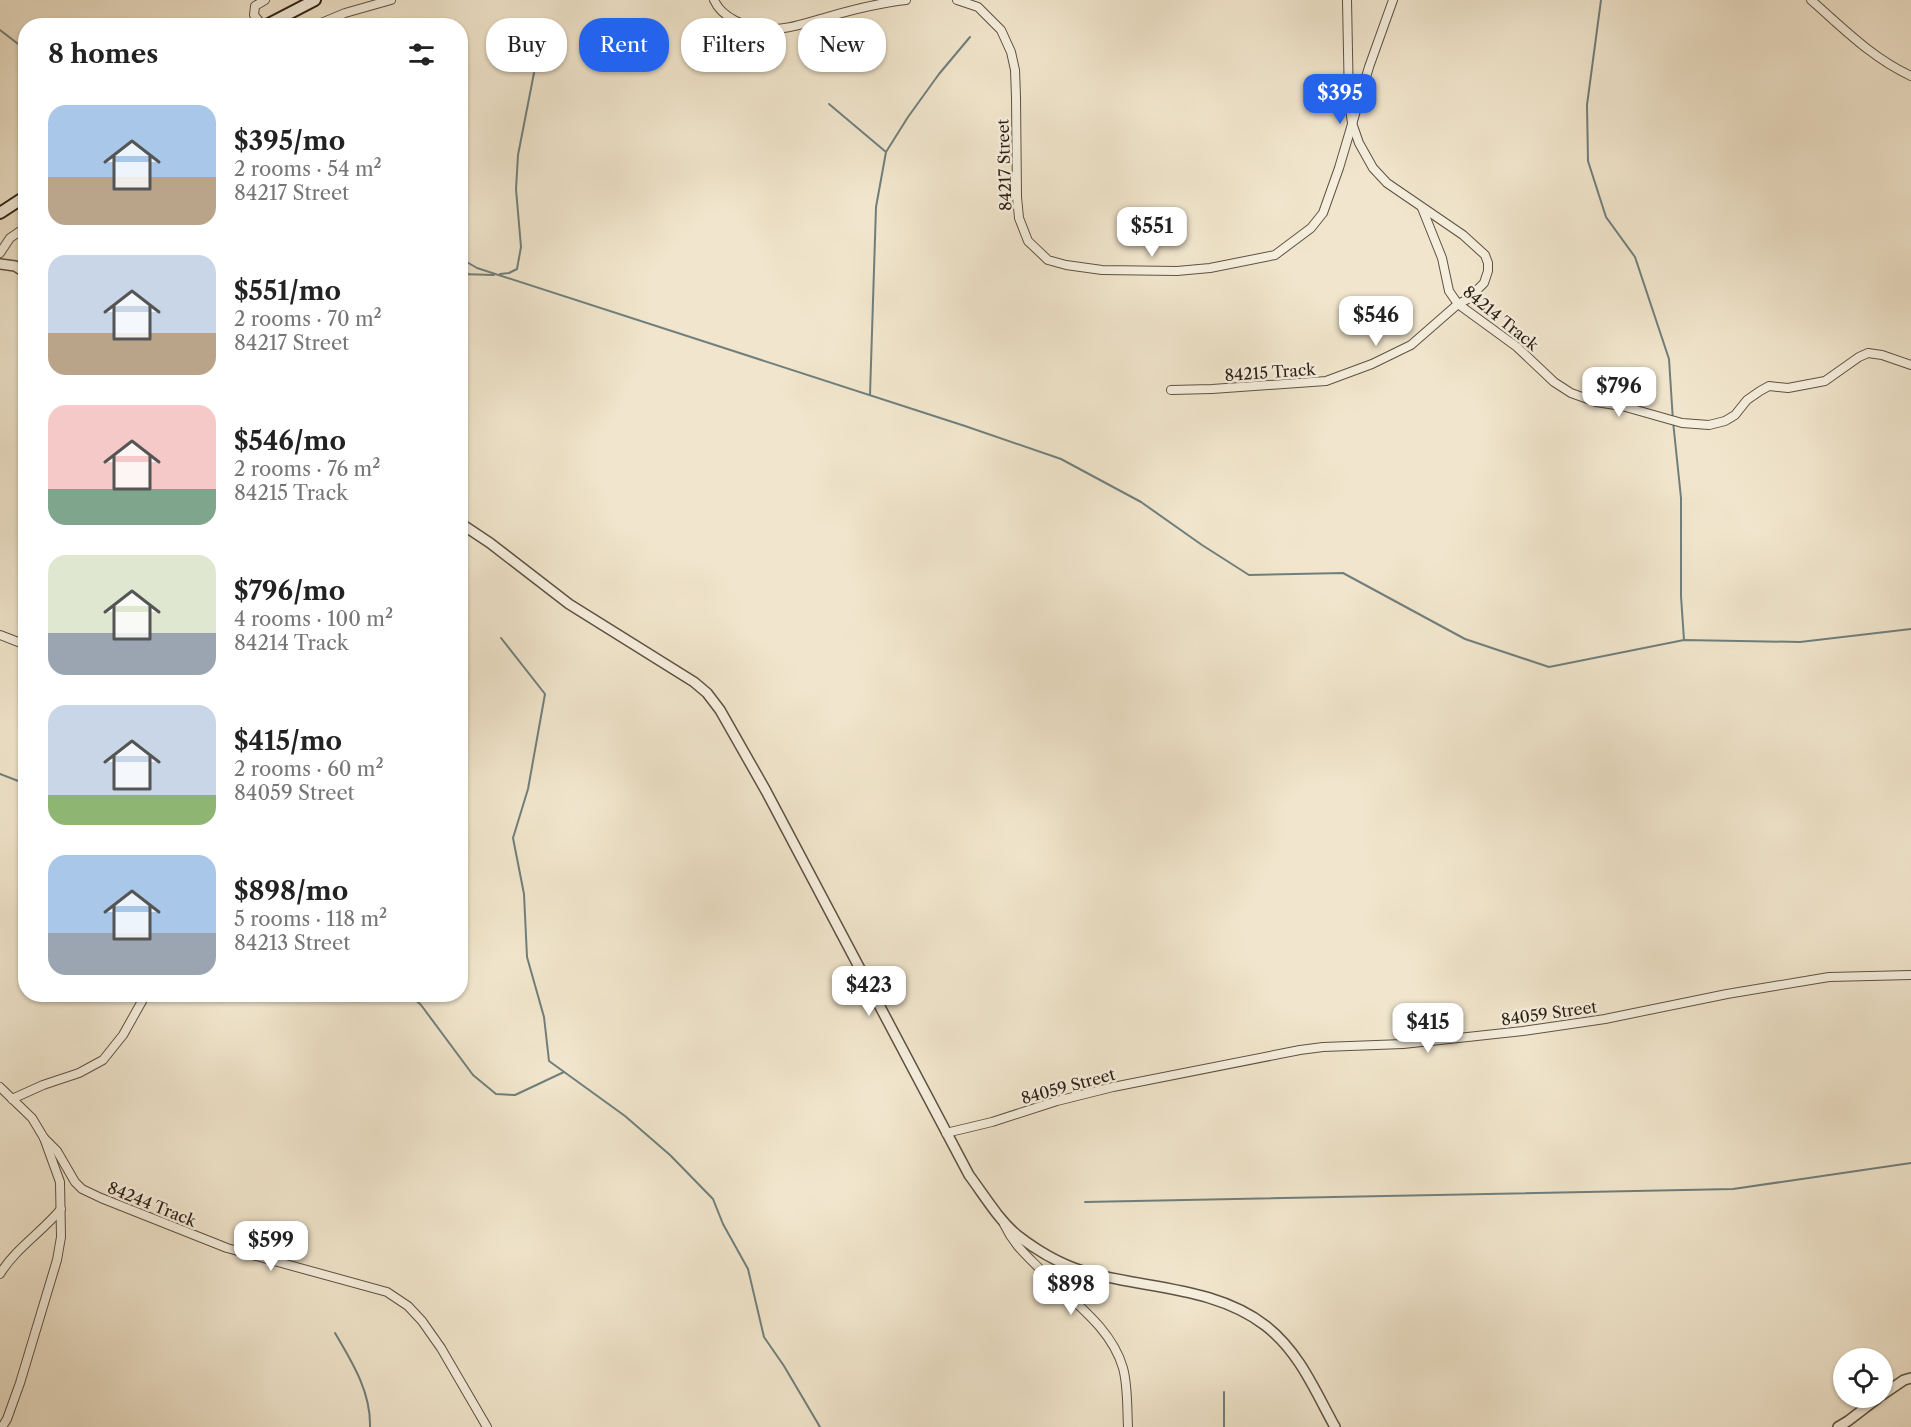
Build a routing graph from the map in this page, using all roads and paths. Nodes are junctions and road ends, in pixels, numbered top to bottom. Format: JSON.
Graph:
{"nodes":[{"id":1,"x":265,"y":0,"type":"edge"},
{"id":2,"x":315,"y":0,"type":"edge"},
{"id":3,"x":391,"y":0,"type":"edge"},
{"id":4,"x":714,"y":0,"type":"edge"},
{"id":5,"x":906,"y":0,"type":"edge"},
{"id":6,"x":957,"y":0,"type":"edge"},
{"id":7,"x":1347,"y":0,"type":"edge"},
{"id":8,"x":1393,"y":0,"type":"edge"},
{"id":9,"x":1811,"y":0,"type":"edge"},
{"id":10,"x":257,"y":18,"type":"edge"},
{"id":11,"x":285,"y":18,"type":"edge"},
{"id":12,"x":333,"y":18,"type":"edge"},
{"id":13,"x":1911,"y":76,"type":"edge"},
{"id":14,"x":1352,"y":123,"type":"junction"},
{"id":15,"x":18,"y":201,"type":"edge"},
{"id":16,"x":1421,"y":207,"type":"junction"},
{"id":17,"x":0,"y":213,"type":"edge"},
{"id":18,"x":18,"y":232,"type":"edge"},
{"id":19,"x":0,"y":253,"type":"edge"},
{"id":20,"x":0,"y":264,"type":"edge"},
{"id":21,"x":18,"y":268,"type":"edge"},
{"id":22,"x":1458,"y":304,"type":"junction"},
{"id":23,"x":1911,"y":364,"type":"edge"},
{"id":24,"x":1171,"y":390,"type":"dead end"},
{"id":25,"x":468,"y":528,"type":"edge"},
{"id":26,"x":0,"y":635,"type":"edge"},
{"id":27,"x":18,"y":642,"type":"edge"},
{"id":28,"x":1911,"y":975,"type":"edge"},
{"id":29,"x":142,"y":1002,"type":"edge"},
{"id":30,"x":0,"y":1087,"type":"edge"},
{"id":31,"x":12,"y":1099,"type":"junction"},
{"id":32,"x":946,"y":1133,"type":"junction"},
{"id":33,"x":44,"y":1138,"type":"junction"},
{"id":34,"x":61,"y":1209,"type":"junction"},
{"id":35,"x":1001,"y":1218,"type":"junction"},
{"id":36,"x":0,"y":1274,"type":"edge"},
{"id":37,"x":1911,"y":1378,"type":"edge"},
{"id":38,"x":1893,"y":1388,"type":"edge"},
{"id":39,"x":1865,"y":1408,"type":"edge"},
{"id":40,"x":2,"y":1427,"type":"edge"},
{"id":41,"x":487,"y":1427,"type":"edge"},
{"id":42,"x":1128,"y":1427,"type":"edge"},
{"id":43,"x":1335,"y":1427,"type":"edge"},
{"id":44,"x":1838,"y":1427,"type":"edge"}],
"edges":[{"from":1,"to":10,"type":"street"},
{"from":2,"to":11,"type":"main road"},
{"from":3,"to":12,"type":"street"},
{"from":4,"to":5,"type":"street"},
{"from":6,"to":14,"type":"street","name":"84217 Street"},
{"from":7,"to":14,"type":"street"},
{"from":8,"to":14,"type":"street","name":"84217 Street"},
{"from":9,"to":13,"type":"street"},
{"from":14,"to":16,"type":"street"},
{"from":15,"to":17,"type":"main road"},
{"from":16,"to":22,"type":"street","name":"84214 Track"},
{"from":16,"to":22,"type":"street","name":"84215 Track"},
{"from":18,"to":19,"type":"street"},
{"from":20,"to":21,"type":"street"},
{"from":22,"to":23,"type":"street","name":"84214 Track"},
{"from":22,"to":24,"type":"street","name":"84215 Track"},
{"from":25,"to":32,"type":"street"},
{"from":26,"to":27,"type":"street"},
{"from":28,"to":32,"type":"street","name":"84059 Street"},
{"from":29,"to":31,"type":"street"},
{"from":30,"to":31,"type":"street"},
{"from":31,"to":33,"type":"street"},
{"from":32,"to":35,"type":"street"},
{"from":33,"to":34,"type":"street"},
{"from":33,"to":41,"type":"street","name":"84244 Track"},
{"from":34,"to":36,"type":"street"},
{"from":34,"to":40,"type":"street"},
{"from":35,"to":42,"type":"street"},
{"from":35,"to":43,"type":"street"},
{"from":37,"to":38,"type":"street"},
{"from":39,"to":44,"type":"street"}]}
